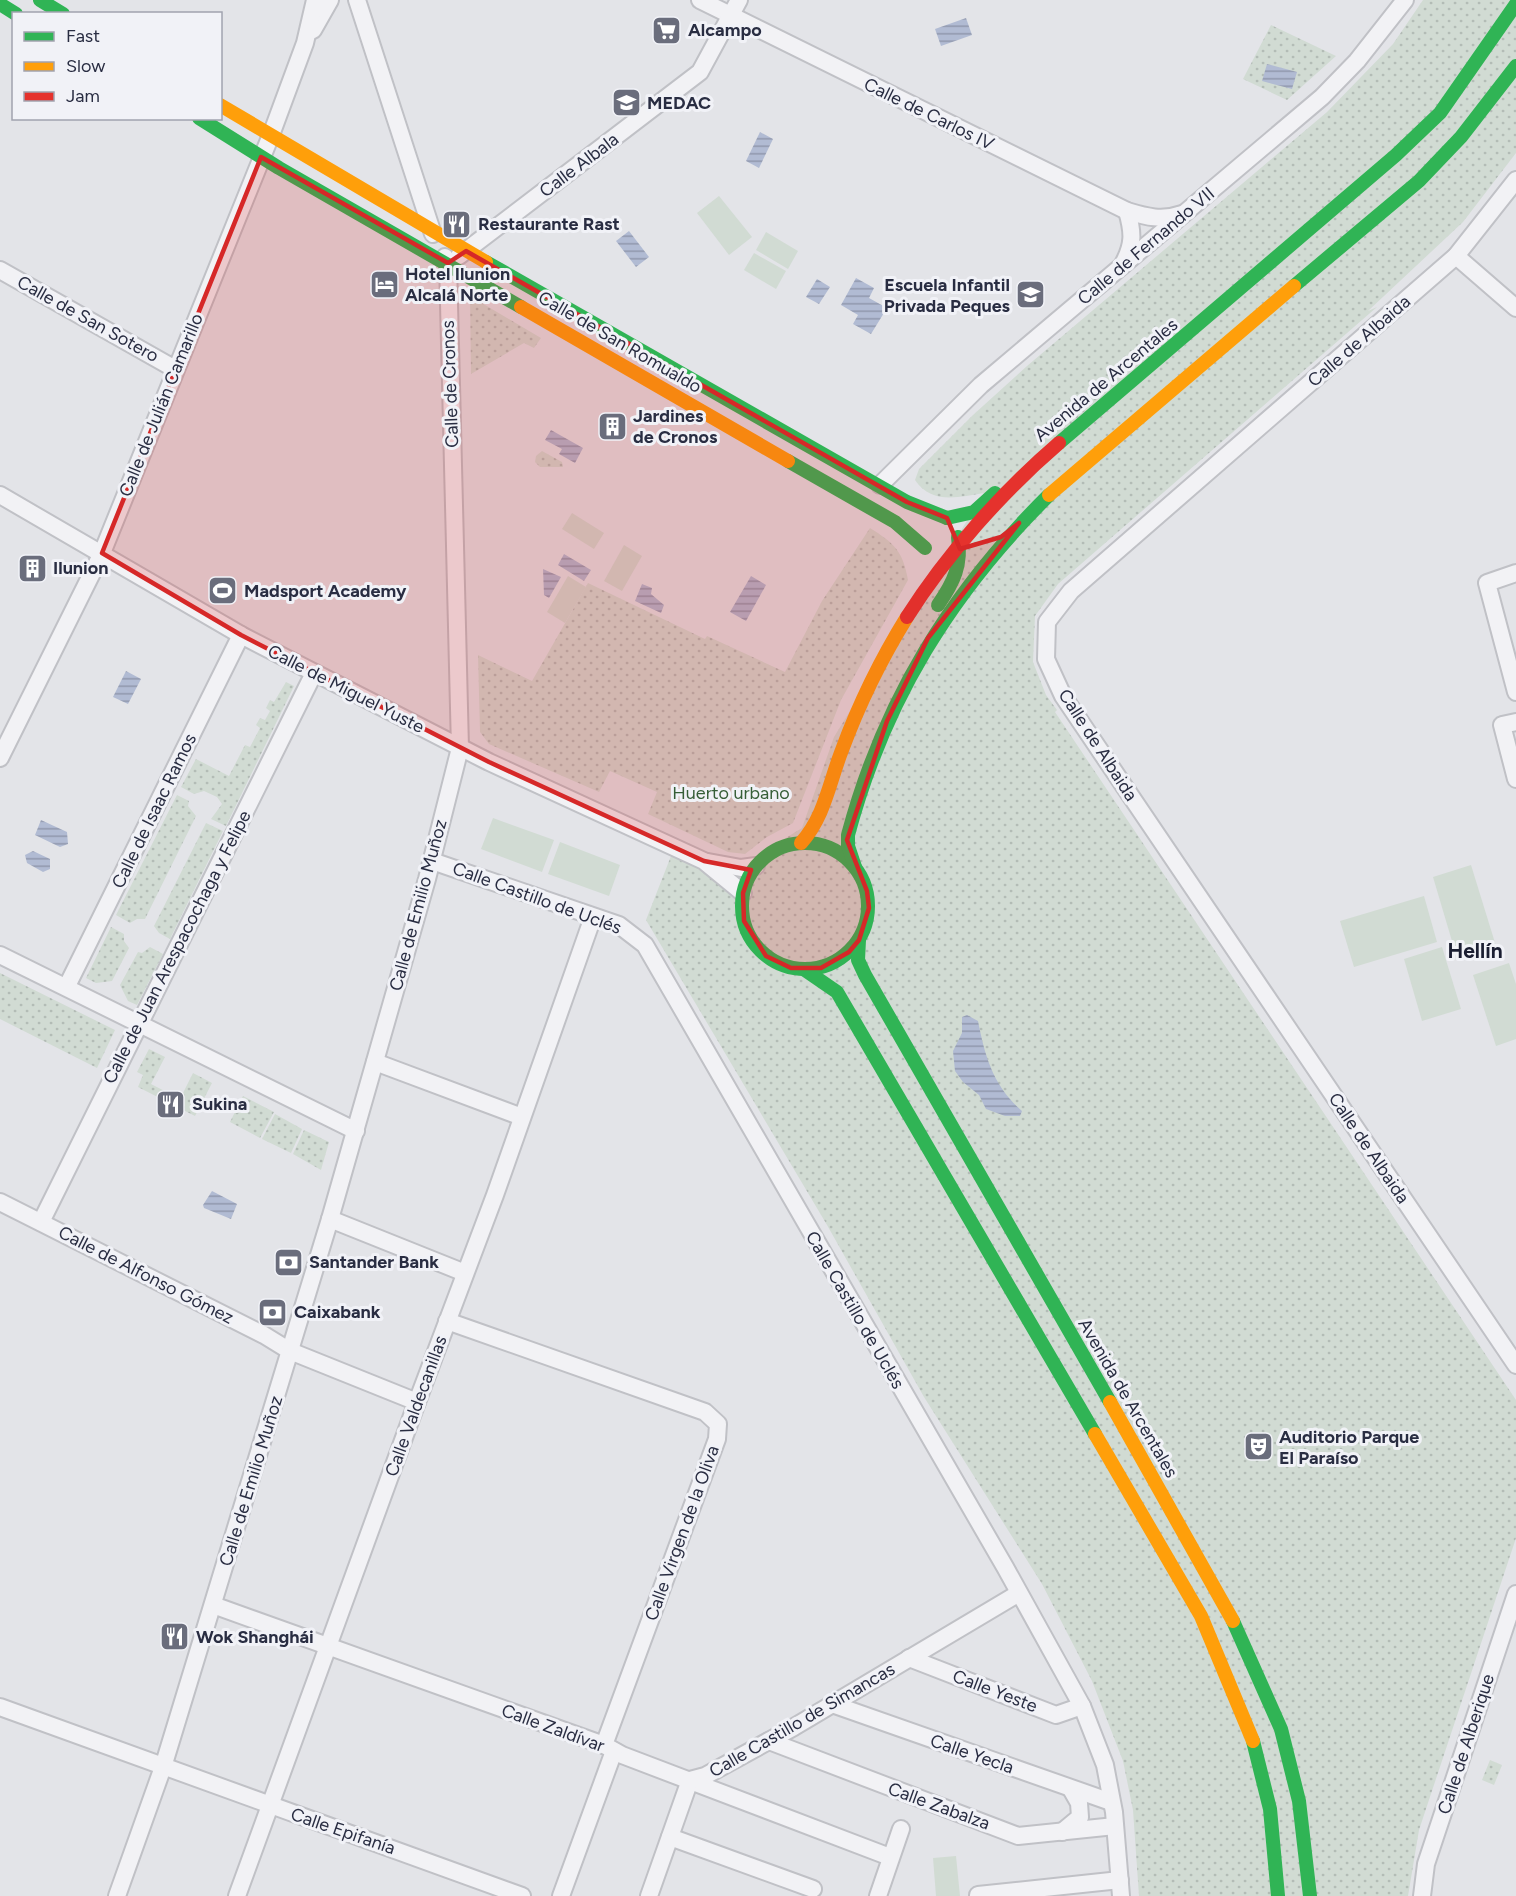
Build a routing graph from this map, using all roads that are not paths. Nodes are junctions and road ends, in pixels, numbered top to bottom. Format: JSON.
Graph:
{"nodes":[{"id":1,"x":40,"y":0,"type":"edge"},
{"id":2,"x":315,"y":0,"type":"edge"},
{"id":3,"x":330,"y":0,"type":"edge"},
{"id":4,"x":357,"y":0,"type":"edge"},
{"id":5,"x":700,"y":0,"type":"edge"},
{"id":6,"x":739,"y":0,"type":"edge"},
{"id":7,"x":1405,"y":0,"type":"edge"},
{"id":8,"x":0,"y":4,"type":"edge"},
{"id":9,"x":1516,"y":4,"type":"edge"},
{"id":10,"x":13,"y":12,"type":"edge"},
{"id":11,"x":60,"y":12,"type":"edge"},
{"id":12,"x":731,"y":16,"type":"junction"},
{"id":13,"x":305,"y":43,"type":"junction"},
{"id":14,"x":1516,"y":66,"type":"edge"},
{"id":15,"x":222,"y":106,"type":"edge"},
{"id":16,"x":202,"y":120,"type":"edge"},
{"id":17,"x":272,"y":135,"type":"junction"},
{"id":18,"x":261,"y":157,"type":"junction"},
{"id":19,"x":1516,"y":180,"type":"edge"},
{"id":20,"x":1127,"y":211,"type":"junction"},
{"id":21,"x":1188,"y":212,"type":"junction"},
{"id":22,"x":430,"y":229,"type":"junction"},
{"id":23,"x":466,"y":251,"type":"junction"},
{"id":24,"x":1456,"y":256,"type":"junction"},
{"id":25,"x":448,"y":263,"type":"junction"},
{"id":26,"x":1122,"y":268,"type":"junction"},
{"id":27,"x":0,"y":270,"type":"edge"},
{"id":28,"x":1516,"y":308,"type":"edge"},
{"id":29,"x":176,"y":369,"type":"junction"},
{"id":30,"x":1066,"y":437,"type":"junction"},
{"id":31,"x":879,"y":485,"type":"junction"},
{"id":32,"x":0,"y":495,"type":"edge"},
{"id":33,"x":947,"y":519,"type":"junction"},
{"id":34,"x":1019,"y":523,"type":"junction"},
{"id":35,"x":925,"y":548,"type":"junction"},
{"id":36,"x":960,"y":549,"type":"junction"},
{"id":37,"x":102,"y":553,"type":"junction"},
{"id":38,"x":1516,"y":573,"type":"edge"},
{"id":39,"x":928,"y":589,"type":"junction"},
{"id":40,"x":241,"y":635,"type":"junction"},
{"id":41,"x":928,"y":638,"type":"junction"},
{"id":42,"x":314,"y":673,"type":"junction"},
{"id":43,"x":1516,"y":692,"type":"edge"},
{"id":44,"x":1516,"y":722,"type":"edge"},
{"id":45,"x":460,"y":748,"type":"junction"},
{"id":46,"x":0,"y":758,"type":"edge"},
{"id":47,"x":1516,"y":779,"type":"edge"},
{"id":48,"x":801,"y":843,"type":"junction"},
{"id":49,"x":432,"y":861,"type":"junction"},
{"id":50,"x":704,"y":861,"type":"junction"},
{"id":51,"x":756,"y":867,"type":"junction"},
{"id":52,"x":855,"y":867,"type":"junction"},
{"id":53,"x":743,"y":893,"type":"junction"},
{"id":54,"x":594,"y":917,"type":"junction"},
{"id":55,"x":859,"y":940,"type":"junction"},
{"id":56,"x":0,"y":955,"type":"edge"},
{"id":57,"x":805,"y":970,"type":"junction"},
{"id":58,"x":67,"y":986,"type":"junction"},
{"id":59,"x":140,"y":1022,"type":"junction"},
{"id":60,"x":375,"y":1062,"type":"junction"},
{"id":61,"x":522,"y":1117,"type":"junction"},
{"id":62,"x":356,"y":1131,"type":"junction"},
{"id":63,"x":0,"y":1202,"type":"edge"},
{"id":64,"x":330,"y":1219,"type":"junction"},
{"id":65,"x":41,"y":1222,"type":"junction"},
{"id":66,"x":465,"y":1273,"type":"junction"},
{"id":67,"x":447,"y":1321,"type":"junction"},
{"id":68,"x":290,"y":1351,"type":"junction"},
{"id":69,"x":1516,"y":1365,"type":"edge"},
{"id":70,"x":417,"y":1402,"type":"junction"},
{"id":71,"x":1019,"y":1593,"type":"junction"},
{"id":72,"x":1516,"y":1594,"type":"edge"},
{"id":73,"x":213,"y":1605,"type":"junction"},
{"id":74,"x":328,"y":1646,"type":"junction"},
{"id":75,"x":909,"y":1658,"type":"junction"},
{"id":76,"x":832,"y":1704,"type":"junction"},
{"id":77,"x":1082,"y":1706,"type":"junction"},
{"id":78,"x":0,"y":1707,"type":"edge"},
{"id":79,"x":769,"y":1741,"type":"junction"},
{"id":80,"x":609,"y":1748,"type":"junction"},
{"id":81,"x":163,"y":1767,"type":"junction"},
{"id":82,"x":690,"y":1780,"type":"junction"},
{"id":83,"x":1071,"y":1789,"type":"junction"},
{"id":84,"x":1111,"y":1802,"type":"junction"},
{"id":85,"x":270,"y":1806,"type":"junction"},
{"id":86,"x":1115,"y":1826,"type":"junction"},
{"id":87,"x":902,"y":1829,"type":"dead end"},
{"id":88,"x":1062,"y":1832,"type":"junction"},
{"id":89,"x":670,"y":1837,"type":"junction"},
{"id":90,"x":890,"y":1857,"type":"junction"},
{"id":91,"x":1120,"y":1888,"type":"edge"},
{"id":92,"x":479,"y":1889,"type":"edge"},
{"id":93,"x":813,"y":1889,"type":"dead end"},
{"id":94,"x":978,"y":1895,"type":"edge"},
{"id":95,"x":117,"y":1896,"type":"edge"},
{"id":96,"x":237,"y":1896,"type":"edge"},
{"id":97,"x":522,"y":1896,"type":"edge"},
{"id":98,"x":561,"y":1896,"type":"edge"},
{"id":99,"x":649,"y":1896,"type":"edge"},
{"id":100,"x":878,"y":1896,"type":"edge"},
{"id":101,"x":1278,"y":1896,"type":"edge"},
{"id":102,"x":1310,"y":1896,"type":"edge"},
{"id":103,"x":1422,"y":1896,"type":"edge"}],
"edges":[{"from":1,"to":11,"type":"main road"},
{"from":2,"to":13,"type":"street","name":"Calle de Julián Camarillo"},
{"from":3,"to":13,"type":"street","name":"Calle de Julián Camarillo"},
{"from":4,"to":22,"type":"street","name":"Calle de Cronos"},
{"from":5,"to":12,"type":"street","name":"Calle de Carlos IV"},
{"from":6,"to":12,"type":"street","name":"Calle Albala"},
{"from":7,"to":21,"type":"street","name":"Calle de Fernando VII"},
{"from":8,"to":10,"type":"main road"},
{"from":9,"to":30,"type":"main road","name":"Avenida de Arcentales"},
{"from":12,"to":20,"type":"street","name":"Calle de Carlos IV"},
{"from":12,"to":23,"type":"street","name":"Calle Albala"},
{"from":13,"to":17,"type":"street","name":"Calle de Julián Camarillo"},
{"from":14,"to":34,"type":"main road"},
{"from":15,"to":17,"type":"main road","name":"Calle de San Romualdo"},
{"from":16,"to":18,"type":"main road","name":"Calle de San Romualdo"},
{"from":17,"to":18,"type":"street","name":"Calle de Julián Camarillo"},
{"from":17,"to":22,"type":"main road","name":"Calle de San Romualdo"},
{"from":18,"to":25,"type":"main road","name":"Calle de San Romualdo"},
{"from":18,"to":29,"type":"street","name":"Calle de Julián Camarillo"},
{"from":19,"to":24,"type":"street","name":"Calle de Albaida"},
{"from":20,"to":21,"type":"street","name":"Calle de Carlos IV"},
{"from":20,"to":26,"type":"street"},
{"from":21,"to":26,"type":"street","name":"Calle de Fernando VII"},
{"from":22,"to":23,"type":"main road","name":"Calle de San Romualdo"},
{"from":22,"to":25,"type":"street","name":"Calle de Cronos"},
{"from":23,"to":25,"type":"street","name":"Calle Albala"},
{"from":23,"to":31,"type":"main road","name":"Calle de San Romualdo"},
{"from":24,"to":28,"type":"street"},
{"from":24,"to":69,"type":"street","name":"Calle de Albaida"},
{"from":25,"to":35,"type":"main road","name":"Calle de San Romualdo"},
{"from":25,"to":45,"type":"street","name":"Calle de Cronos"},
{"from":26,"to":31,"type":"street","name":"Calle de Fernando VII"},
{"from":27,"to":29,"type":"street","name":"Calle de San Sotero"},
{"from":29,"to":37,"type":"street","name":"Calle de Julián Camarillo"},
{"from":30,"to":33,"type":"main road"},
{"from":30,"to":36,"type":"main road","name":"Avenida de Arcentales"},
{"from":31,"to":33,"type":"main road","name":"Calle de San Romualdo"},
{"from":32,"to":37,"type":"street","name":"Calle de Miguel Yuste"},
{"from":33,"to":36,"type":"main road"},
{"from":34,"to":36,"type":"main road"},
{"from":34,"to":41,"type":"main road"},
{"from":35,"to":36,"type":"main road"},
{"from":35,"to":39,"type":"main road"},
{"from":36,"to":39,"type":"main road","name":"Avenida de Arcentales"},
{"from":36,"to":41,"type":"main road"},
{"from":37,"to":40,"type":"street","name":"Calle de Miguel Yuste"},
{"from":37,"to":46,"type":"street","name":"Calle de Julián Camarillo"},
{"from":38,"to":43,"type":"street"},
{"from":39,"to":48,"type":"main road","name":"Avenida de Arcentales"},
{"from":40,"to":42,"type":"street","name":"Calle de Miguel Yuste"},
{"from":40,"to":58,"type":"street","name":"Calle de Isaac Ramos"},
{"from":41,"to":52,"type":"main road"},
{"from":42,"to":45,"type":"street","name":"Calle de Miguel Yuste"},
{"from":42,"to":59,"type":"street","name":"Calle de Juan Arespacochaga y Felipe"},
{"from":44,"to":47,"type":"street"},
{"from":45,"to":49,"type":"street","name":"Calle de Emilio Muñoz"},
{"from":45,"to":50,"type":"street","name":"Calle de Miguel Yuste"},
{"from":48,"to":51,"type":"main road"},
{"from":48,"to":52,"type":"main road"},
{"from":49,"to":54,"type":"street","name":"Calle Castillo de Uclés"},
{"from":49,"to":60,"type":"street","name":"Calle de Emilio Muñoz"},
{"from":50,"to":51,"type":"street","name":"Calle de Miguel Yuste"},
{"from":50,"to":53,"type":"street","name":"Calle de Miguel Yuste"},
{"from":51,"to":53,"type":"main road"},
{"from":52,"to":55,"type":"main road"},
{"from":53,"to":57,"type":"main road"},
{"from":54,"to":61,"type":"street","name":"Calle Valdecanillas"},
{"from":54,"to":71,"type":"street","name":"Calle Castillo de Uclés"},
{"from":55,"to":57,"type":"main road"},
{"from":55,"to":102,"type":"main road","name":"Avenida de Arcentales"},
{"from":56,"to":58,"type":"street"},
{"from":57,"to":101,"type":"main road"},
{"from":58,"to":59,"type":"street"},
{"from":59,"to":62,"type":"street"},
{"from":59,"to":65,"type":"street","name":"Calle de Juan Arespacochaga y Felipe"},
{"from":60,"to":61,"type":"street"},
{"from":60,"to":62,"type":"street","name":"Calle de Emilio Muñoz"},
{"from":61,"to":66,"type":"street","name":"Calle Valdecanillas"},
{"from":62,"to":64,"type":"street","name":"Calle de Emilio Muñoz"},
{"from":63,"to":65,"type":"street","name":"Calle de Alfonso Gómez"},
{"from":64,"to":66,"type":"street"},
{"from":64,"to":68,"type":"street","name":"Calle de Emilio Muñoz"},
{"from":65,"to":68,"type":"street","name":"Calle de Alfonso Gómez"},
{"from":66,"to":67,"type":"street","name":"Calle Valdecanillas"},
{"from":67,"to":70,"type":"street","name":"Calle Valdecanillas"},
{"from":67,"to":80,"type":"street","name":"Calle Virgen de la Oliva"},
{"from":68,"to":70,"type":"street","name":"Calle de Alfonso Gómez"},
{"from":68,"to":73,"type":"street","name":"Calle de Emilio Muñoz"},
{"from":70,"to":74,"type":"street","name":"Calle Valdecanillas"},
{"from":71,"to":75,"type":"street","name":"Calle Castillo de Simancas"},
{"from":71,"to":77,"type":"street","name":"Calle Castillo de Uclés"},
{"from":72,"to":103,"type":"street","name":"Calle de Alberique"},
{"from":73,"to":74,"type":"street","name":"Calle Zaldívar"},
{"from":73,"to":81,"type":"street","name":"Calle de Emilio Muñoz"},
{"from":74,"to":80,"type":"street","name":"Calle Zaldívar"},
{"from":74,"to":85,"type":"street","name":"Calle Valdecanillas"},
{"from":75,"to":76,"type":"street","name":"Calle Castillo de Simancas"},
{"from":75,"to":77,"type":"street","name":"Calle Yeste"},
{"from":76,"to":79,"type":"street","name":"Calle Castillo de Simancas"},
{"from":76,"to":83,"type":"street","name":"Calle Yecla"},
{"from":77,"to":84,"type":"street","name":"Calle Castillo de Uclés"},
{"from":78,"to":81,"type":"street","name":"Calle Epifanía"},
{"from":79,"to":82,"type":"street","name":"Calle Castillo de Simancas"},
{"from":79,"to":88,"type":"street","name":"Calle Zabalza"},
{"from":80,"to":82,"type":"street","name":"Calle Zaldívar"},
{"from":80,"to":98,"type":"street","name":"Calle Virgen de la Oliva"},
{"from":81,"to":85,"type":"street","name":"Calle Epifanía"},
{"from":81,"to":95,"type":"street","name":"Calle de Emilio Muñoz"},
{"from":82,"to":89,"type":"street","name":"Calle Castillo de Simancas"},
{"from":82,"to":90,"type":"street","name":"Calle Zaldívar"},
{"from":83,"to":84,"type":"street","name":"Calle Yecla"},
{"from":83,"to":88,"type":"street"},
{"from":84,"to":86,"type":"street","name":"Calle Castillo de Uclés"},
{"from":85,"to":92,"type":"street","name":"Calle Epifanía"},
{"from":85,"to":96,"type":"street","name":"Calle Valdecanillas"},
{"from":86,"to":88,"type":"street","name":"Calle Zabalza"},
{"from":86,"to":91,"type":"street","name":"Calle Castillo de Uclés"},
{"from":87,"to":90,"type":"street"},
{"from":89,"to":93,"type":"street"},
{"from":89,"to":99,"type":"street","name":"Calle Castillo de Simancas"},
{"from":90,"to":100,"type":"street"},
{"from":91,"to":94,"type":"street"},
{"from":92,"to":97,"type":"street","name":"Calle Epifanía"}]}
